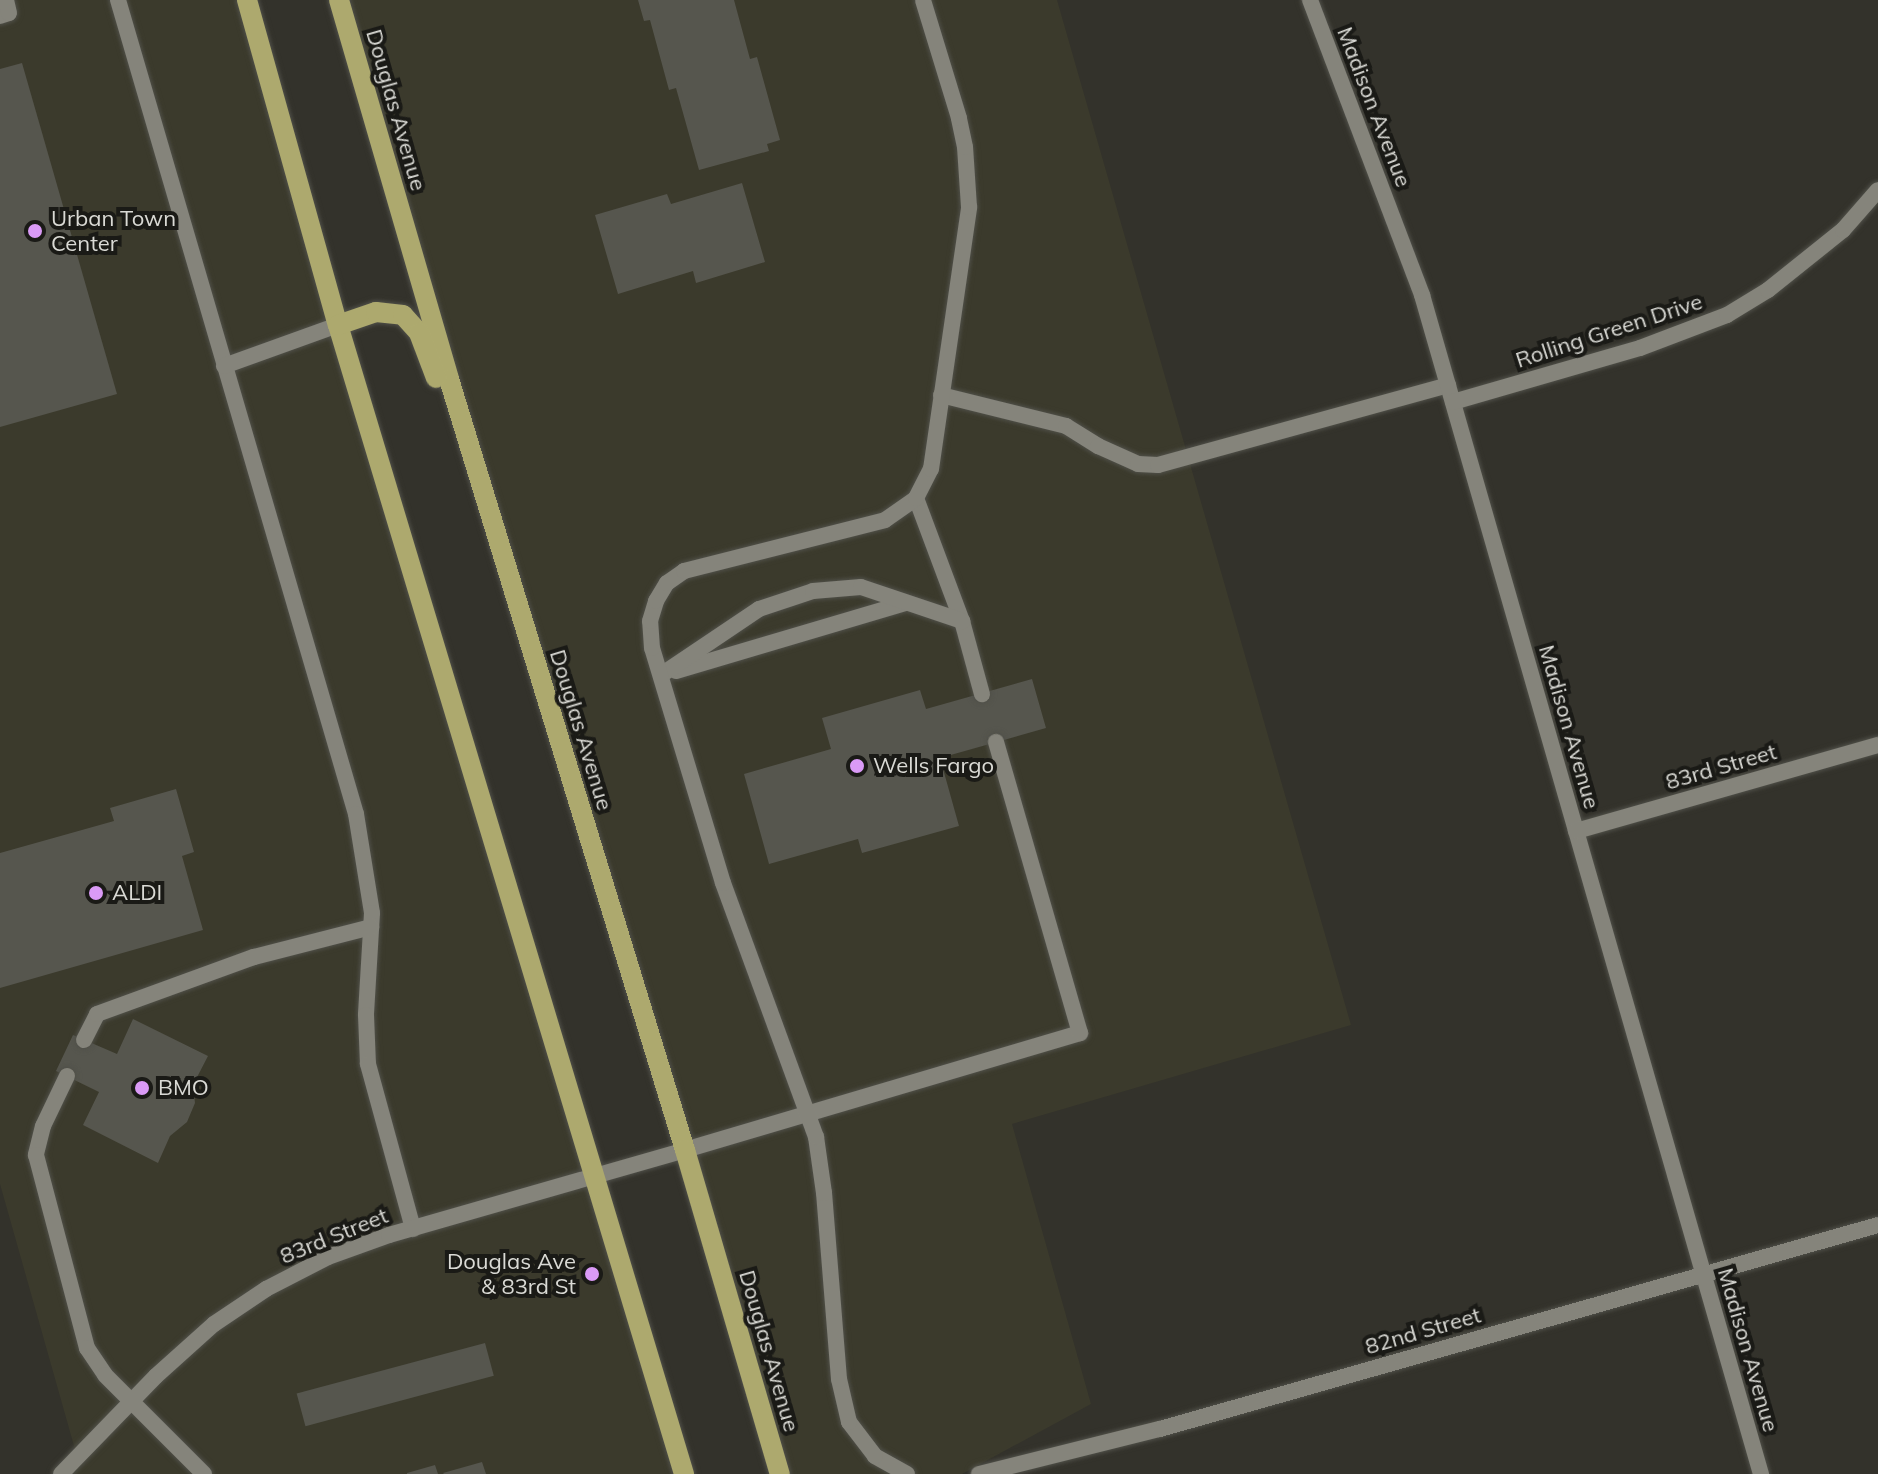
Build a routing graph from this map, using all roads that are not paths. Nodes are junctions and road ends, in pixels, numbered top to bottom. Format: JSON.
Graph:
{"nodes":[{"id":1,"x":6,"y":0,"type":"edge"},
{"id":2,"x":118,"y":0,"type":"edge"},
{"id":3,"x":247,"y":0,"type":"edge"},
{"id":4,"x":339,"y":0,"type":"edge"},
{"id":5,"x":923,"y":0,"type":"edge"},
{"id":6,"x":1310,"y":0,"type":"edge"},
{"id":7,"x":0,"y":16,"type":"edge"},
{"id":8,"x":1878,"y":190,"type":"edge"},
{"id":9,"x":338,"y":325,"type":"junction"},
{"id":10,"x":224,"y":366,"type":"junction"},
{"id":11,"x":1448,"y":385,"type":"junction"},
{"id":12,"x":941,"y":395,"type":"junction"},
{"id":13,"x":1453,"y":402,"type":"junction"},
{"id":14,"x":916,"y":498,"type":"junction"},
{"id":15,"x":490,"y":514,"type":"junction"},
{"id":16,"x":905,"y":603,"type":"junction"},
{"id":17,"x":962,"y":621,"type":"junction"},
{"id":18,"x":661,"y":675,"type":"junction"},
{"id":19,"x":982,"y":694,"type":"dead end"},
{"id":20,"x":996,"y":742,"type":"dead end"},
{"id":21,"x":1878,"y":745,"type":"edge"},
{"id":22,"x":1576,"y":831,"type":"junction"},
{"id":23,"x":371,"y":927,"type":"junction"},
{"id":24,"x":84,"y":1040,"type":"dead end"},
{"id":25,"x":67,"y":1076,"type":"dead end"},
{"id":26,"x":807,"y":1111,"type":"junction"},
{"id":27,"x":685,"y":1150,"type":"junction"},
{"id":28,"x":597,"y":1178,"type":"junction"},
{"id":29,"x":1878,"y":1225,"type":"edge"},
{"id":30,"x":413,"y":1229,"type":"junction"},
{"id":31,"x":1704,"y":1275,"type":"junction"},
{"id":32,"x":133,"y":1400,"type":"junction"},
{"id":33,"x":61,"y":1474,"type":"edge"},
{"id":34,"x":204,"y":1474,"type":"edge"},
{"id":35,"x":684,"y":1474,"type":"edge"},
{"id":36,"x":780,"y":1474,"type":"edge"},
{"id":37,"x":907,"y":1474,"type":"edge"},
{"id":38,"x":979,"y":1474,"type":"edge"},
{"id":39,"x":1761,"y":1474,"type":"edge"}],
"edges":[{"from":1,"to":7,"type":"street"},
{"from":2,"to":10,"type":"street"},
{"from":3,"to":9,"type":"main road"},
{"from":4,"to":15,"type":"main road","name":"Douglas Avenue"},
{"from":5,"to":12,"type":"street"},
{"from":6,"to":11,"type":"street","name":"Madison Avenue"},
{"from":8,"to":13,"type":"street","name":"Rolling Green Drive"},
{"from":9,"to":10,"type":"street"},
{"from":9,"to":15,"type":"main road"},
{"from":9,"to":28,"type":"main road"},
{"from":10,"to":23,"type":"street"},
{"from":11,"to":12,"type":"street"},
{"from":11,"to":13,"type":"street","name":"Madison Avenue"},
{"from":12,"to":14,"type":"street"},
{"from":13,"to":22,"type":"street","name":"Madison Avenue"},
{"from":14,"to":17,"type":"street"},
{"from":14,"to":18,"type":"street"},
{"from":15,"to":27,"type":"main road","name":"Douglas Avenue"},
{"from":16,"to":17,"type":"street"},
{"from":16,"to":18,"type":"street"},
{"from":16,"to":18,"type":"street"},
{"from":17,"to":19,"type":"street"},
{"from":18,"to":26,"type":"street"},
{"from":20,"to":26,"type":"street","name":"83rd Street"},
{"from":21,"to":22,"type":"street","name":"83rd Street"},
{"from":22,"to":31,"type":"street","name":"Madison Avenue"},
{"from":23,"to":24,"type":"street"},
{"from":23,"to":30,"type":"street"},
{"from":25,"to":32,"type":"street"},
{"from":26,"to":27,"type":"street","name":"83rd Street"},
{"from":26,"to":37,"type":"street"},
{"from":27,"to":28,"type":"street","name":"83rd Street"},
{"from":27,"to":36,"type":"main road","name":"Douglas Avenue"},
{"from":28,"to":30,"type":"street","name":"83rd Street"},
{"from":28,"to":35,"type":"main road"},
{"from":29,"to":31,"type":"street","name":"82nd Street"},
{"from":30,"to":32,"type":"street","name":"83rd Street"},
{"from":31,"to":38,"type":"street","name":"82nd Street"},
{"from":31,"to":39,"type":"street","name":"Madison Avenue"},
{"from":32,"to":33,"type":"street","name":"83rd Street"},
{"from":32,"to":34,"type":"street"}]}
